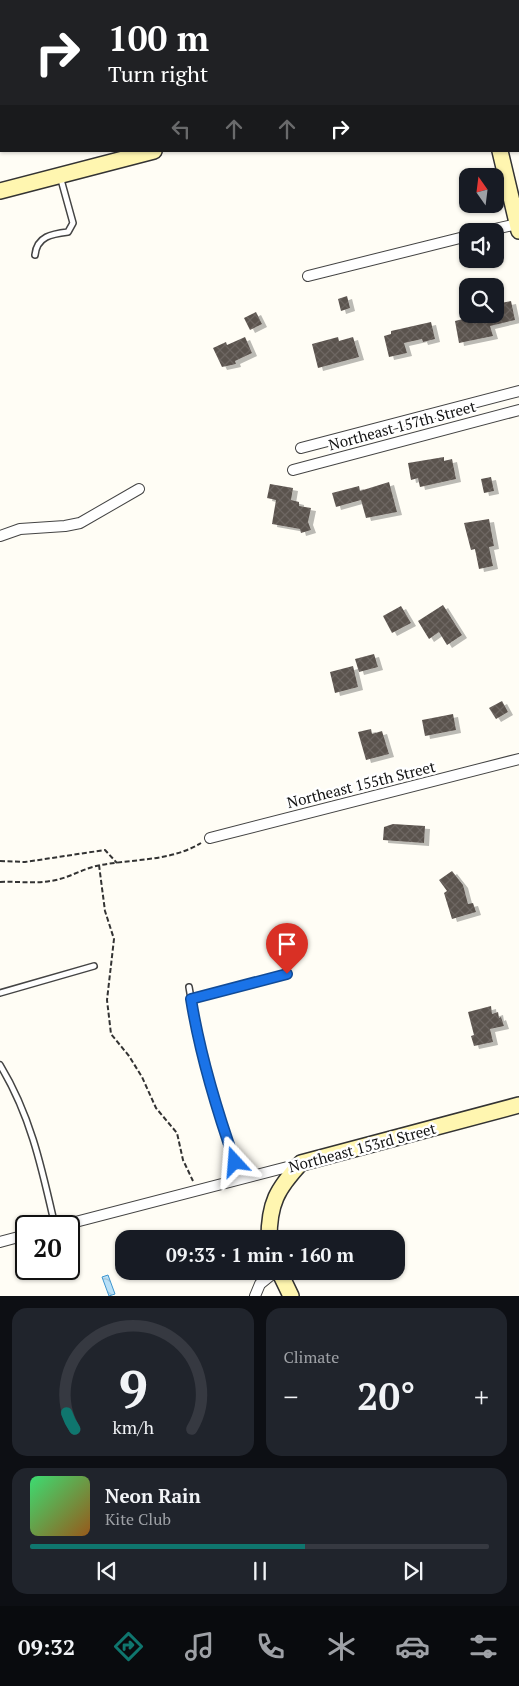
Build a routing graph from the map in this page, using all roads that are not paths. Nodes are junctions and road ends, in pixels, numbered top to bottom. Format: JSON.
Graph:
{"nodes":[{"id":1,"x":150,"y":152,"type":"edge"},
{"id":2,"x":500,"y":152,"type":"edge"},
{"id":3,"x":60,"y":176,"type":"junction"},
{"id":4,"x":0,"y":191,"type":"edge"},
{"id":5,"x":518,"y":227,"type":"edge"},
{"id":6,"x":504,"y":229,"type":"edge"},
{"id":7,"x":459,"y":238,"type":"edge"},
{"id":8,"x":35,"y":255,"type":"dead end"},
{"id":9,"x":308,"y":276,"type":"dead end"},
{"id":10,"x":519,"y":391,"type":"edge"},
{"id":11,"x":519,"y":410,"type":"edge"},
{"id":12,"x":301,"y":448,"type":"dead end"},
{"id":13,"x":292,"y":470,"type":"dead end"},
{"id":14,"x":139,"y":490,"type":"dead end"},
{"id":15,"x":0,"y":536,"type":"edge"},
{"id":16,"x":519,"y":759,"type":"edge"},
{"id":17,"x":210,"y":838,"type":"road end"},
{"id":18,"x":94,"y":966,"type":"dead end"},
{"id":19,"x":287,"y":974,"type":"dead end"},
{"id":20,"x":189,"y":987,"type":"dead end"},
{"id":21,"x":0,"y":993,"type":"edge"},
{"id":22,"x":191,"y":999,"type":"junction"},
{"id":23,"x":0,"y":1065,"type":"edge"},
{"id":24,"x":519,"y":1105,"type":"edge"},
{"id":25,"x":301,"y":1163,"type":"junction"},
{"id":26,"x":241,"y":1180,"type":"junction"},
{"id":27,"x":52,"y":1215,"type":"edge"},
{"id":28,"x":80,"y":1221,"type":"edge"},
{"id":29,"x":270,"y":1230,"type":"edge"},
{"id":30,"x":15,"y":1238,"type":"edge"},
{"id":31,"x":0,"y":1242,"type":"edge"},
{"id":32,"x":265,"y":1280,"type":"edge"},
{"id":33,"x":282,"y":1280,"type":"edge"},
{"id":34,"x":255,"y":1296,"type":"edge"},
{"id":35,"x":291,"y":1296,"type":"edge"}],
"edges":[{"from":1,"to":3,"type":"street"},
{"from":2,"to":5,"type":"street"},
{"from":3,"to":4,"type":"street"},
{"from":3,"to":8,"type":"lane"},
{"from":5,"to":6,"type":"street"},
{"from":7,"to":9,"type":"street"},
{"from":10,"to":12,"type":"street"},
{"from":11,"to":13,"type":"street","name":"Northeast 157th Street"},
{"from":14,"to":15,"type":"street"},
{"from":16,"to":17,"type":"street","name":"Northeast 155th Street"},
{"from":18,"to":21,"type":"lane"},
{"from":19,"to":22,"type":"lane"},
{"from":20,"to":22,"type":"lane"},
{"from":22,"to":26,"type":"lane"},
{"from":23,"to":27,"type":"lane"},
{"from":24,"to":25,"type":"street","name":"Northeast 153rd Street"},
{"from":25,"to":26,"type":"street","name":"Northeast 153rd Street"},
{"from":25,"to":29,"type":"street"},
{"from":26,"to":28,"type":"street","name":"Northeast 153rd Street"},
{"from":30,"to":31,"type":"street"},
{"from":32,"to":34,"type":"street"},
{"from":33,"to":35,"type":"street"}]}
